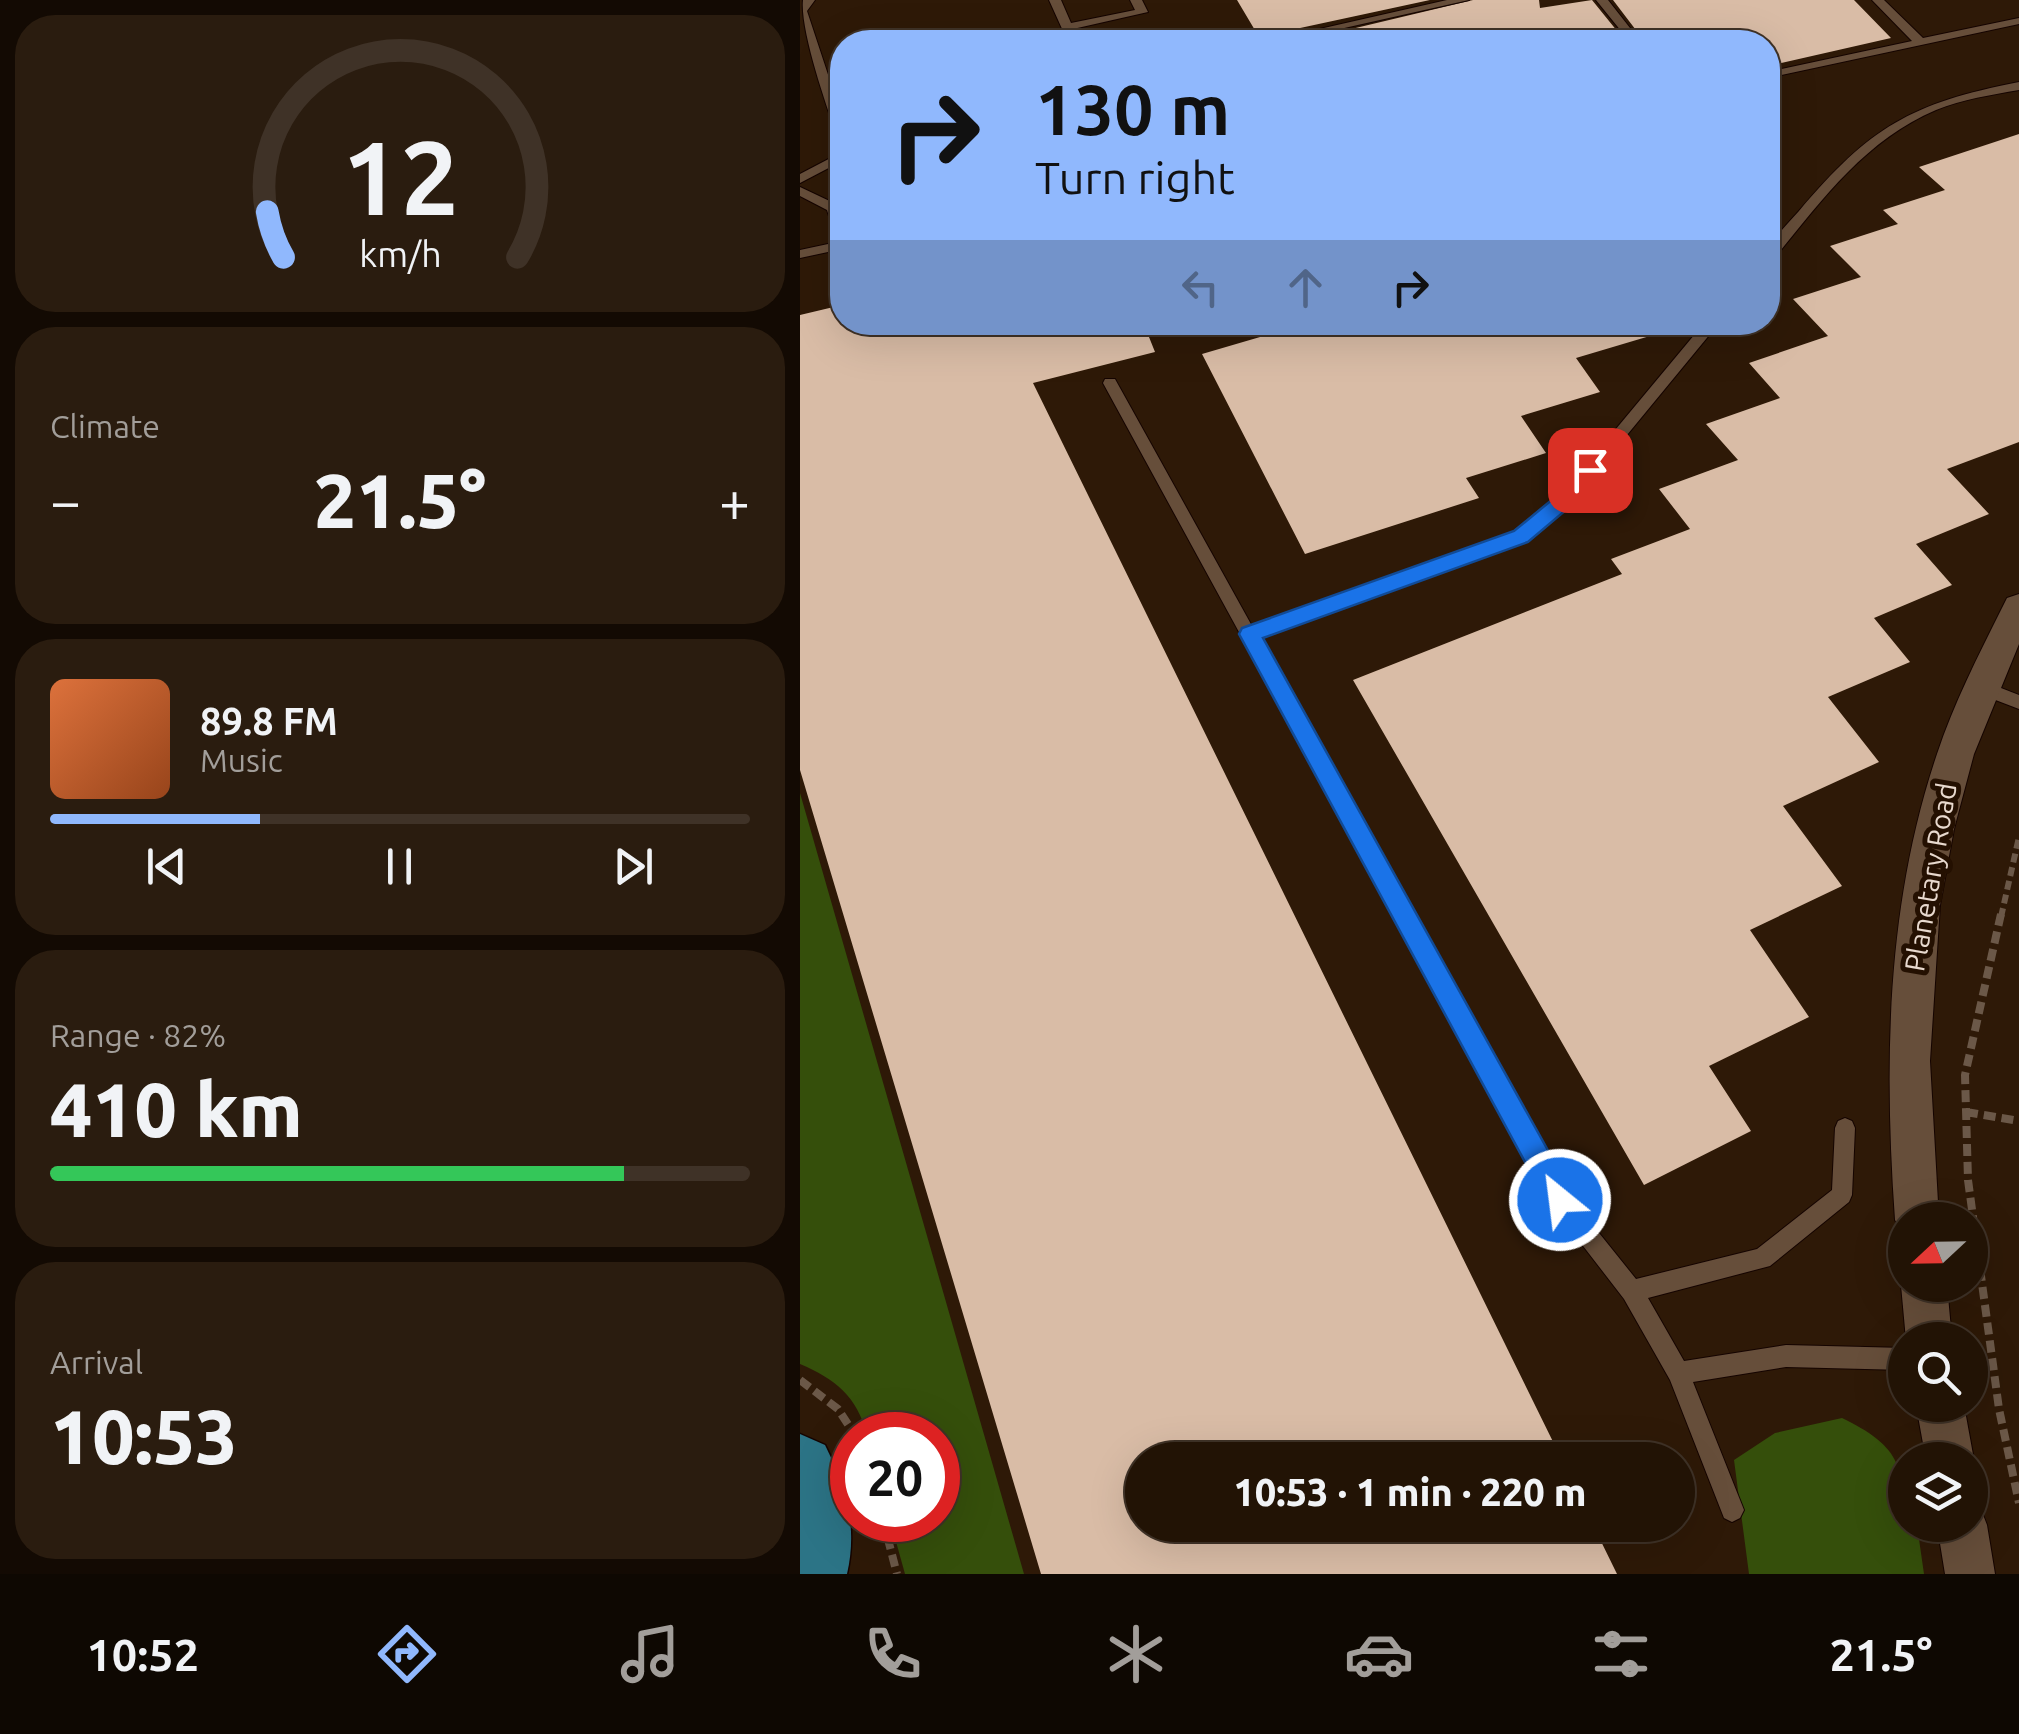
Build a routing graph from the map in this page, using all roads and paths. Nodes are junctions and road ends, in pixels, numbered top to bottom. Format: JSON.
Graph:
{"nodes":[{"id":1,"x":809,"y":0,"type":"edge"},
{"id":2,"x":1054,"y":0,"type":"edge"},
{"id":3,"x":1136,"y":0,"type":"edge"},
{"id":4,"x":1463,"y":0,"type":"edge"},
{"id":5,"x":1602,"y":0,"type":"edge"},
{"id":6,"x":1878,"y":0,"type":"edge"},
{"id":7,"x":2019,"y":21,"type":"edge"},
{"id":8,"x":1067,"y":27,"type":"junction"},
{"id":9,"x":1068,"y":30,"type":"edge"},
{"id":10,"x":1324,"y":30,"type":"edge"},
{"id":11,"x":1626,"y":30,"type":"edge"},
{"id":12,"x":1920,"y":42,"type":"junction"},
{"id":13,"x":1780,"y":72,"type":"edge"},
{"id":14,"x":2019,"y":86,"type":"edge"},
{"id":15,"x":830,"y":99,"type":"edge"},
{"id":16,"x":830,"y":163,"type":"edge"},
{"id":17,"x":800,"y":179,"type":"edge"},
{"id":18,"x":800,"y":191,"type":"edge"},
{"id":19,"x":830,"y":206,"type":"edge"},
{"id":20,"x":1780,"y":242,"type":"edge"},
{"id":21,"x":830,"y":247,"type":"edge"},
{"id":22,"x":800,"y":254,"type":"edge"},
{"id":23,"x":1702,"y":335,"type":"edge"},
{"id":24,"x":1110,"y":384,"type":"dead end"},
{"id":25,"x":2019,"y":608,"type":"edge"},
{"id":26,"x":1250,"y":634,"type":"junction"},
{"id":27,"x":1978,"y":686,"type":"junction"},
{"id":28,"x":2019,"y":702,"type":"edge"},
{"id":29,"x":2019,"y":836,"type":"edge"},
{"id":30,"x":1966,"y":1112,"type":"junction"},
{"id":31,"x":2019,"y":1121,"type":"edge"},
{"id":32,"x":1845,"y":1128,"type":"dead end"},
{"id":33,"x":1916,"y":1202,"type":"edge"},
{"id":34,"x":1632,"y":1291,"type":"junction"},
{"id":35,"x":1888,"y":1359,"type":"edge"},
{"id":36,"x":1678,"y":1373,"type":"junction"},
{"id":37,"x":800,"y":1380,"type":"edge"},
{"id":38,"x":840,"y":1412,"type":"edge"},
{"id":39,"x":800,"y":1470,"type":"edge"},
{"id":40,"x":2019,"y":1504,"type":"edge"},
{"id":41,"x":1732,"y":1510,"type":"dead end"},
{"id":42,"x":1965,"y":1542,"type":"edge"},
{"id":43,"x":834,"y":1552,"type":"edge"},
{"id":44,"x":896,"y":1574,"type":"edge"},
{"id":45,"x":1970,"y":1574,"type":"edge"}],
"edges":[{"from":1,"to":15,"type":"lane"},
{"from":2,"to":8,"type":"lane"},
{"from":3,"to":8,"type":"lane"},
{"from":4,"to":10,"type":"lane"},
{"from":5,"to":11,"type":"lane"},
{"from":6,"to":12,"type":"lane"},
{"from":7,"to":12,"type":"lane"},
{"from":8,"to":9,"type":"lane"},
{"from":12,"to":13,"type":"lane"},
{"from":14,"to":20,"type":"lane"},
{"from":16,"to":17,"type":"lane"},
{"from":18,"to":19,"type":"lane"},
{"from":21,"to":22,"type":"lane"},
{"from":23,"to":26,"type":"lane"},
{"from":24,"to":26,"type":"lane"},
{"from":25,"to":27,"type":"street","name":"Planetary Road"},
{"from":26,"to":34,"type":"lane"},
{"from":27,"to":28,"type":"lane"},
{"from":27,"to":33,"type":"street","name":"Planetary Road"},
{"from":29,"to":30,"type":"path"},
{"from":30,"to":31,"type":"path"},
{"from":30,"to":40,"type":"path"},
{"from":32,"to":34,"type":"lane"},
{"from":34,"to":36,"type":"lane"},
{"from":35,"to":36,"type":"lane"},
{"from":36,"to":41,"type":"lane"},
{"from":37,"to":38,"type":"path"},
{"from":39,"to":43,"type":"main road"},
{"from":42,"to":45,"type":"street"},
{"from":43,"to":44,"type":"path"}]}
